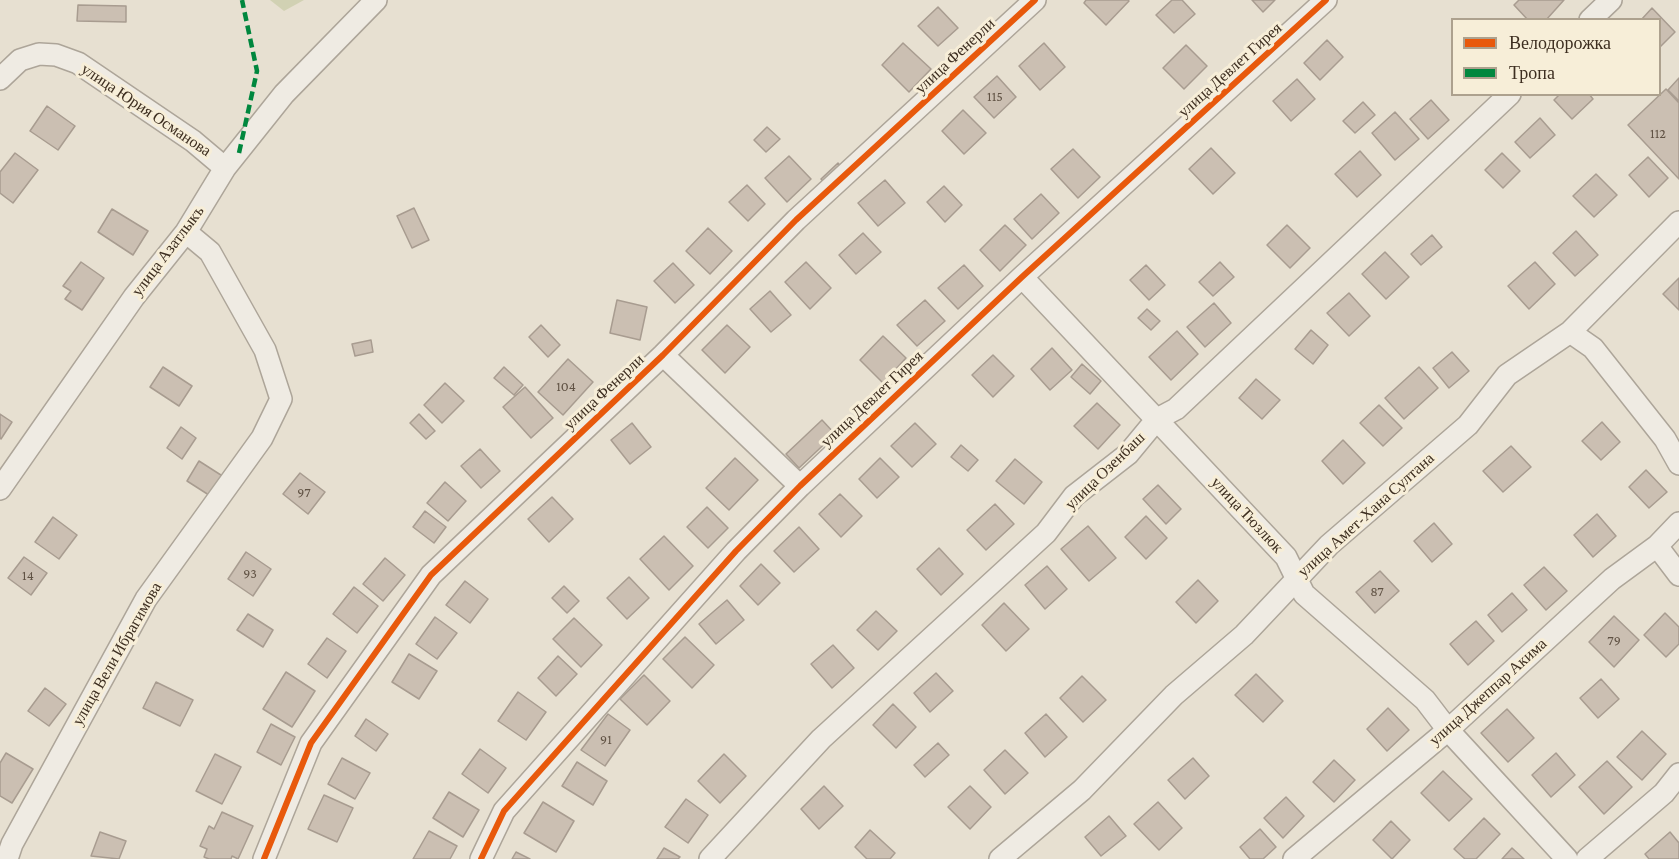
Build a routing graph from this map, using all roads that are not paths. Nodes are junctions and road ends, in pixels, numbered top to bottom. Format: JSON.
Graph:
{"nodes":[{"id":1,"x":376,"y":0,"type":"edge"},
{"id":2,"x":1035,"y":0,"type":"edge"},
{"id":3,"x":1326,"y":0,"type":"edge"},
{"id":4,"x":1611,"y":0,"type":"edge"},
{"id":5,"x":1592,"y":18,"type":"edge"},
{"id":6,"x":0,"y":79,"type":"edge"},
{"id":7,"x":1508,"y":96,"type":"edge"},
{"id":8,"x":225,"y":168,"type":"junction"},
{"id":9,"x":1679,"y":222,"type":"edge"},
{"id":10,"x":186,"y":232,"type":"junction"},
{"id":11,"x":1022,"y":277,"type":"junction"},
{"id":12,"x":1570,"y":332,"type":"junction"},
{"id":13,"x":663,"y":355,"type":"junction"},
{"id":14,"x":1157,"y":419,"type":"junction"},
{"id":15,"x":1679,"y":464,"type":"edge"},
{"id":16,"x":800,"y":486,"type":"junction"},
{"id":17,"x":0,"y":489,"type":"edge"},
{"id":18,"x":1679,"y":523,"type":"edge"},
{"id":19,"x":1657,"y":546,"type":"junction"},
{"id":20,"x":1679,"y":575,"type":"edge"},
{"id":21,"x":1296,"y":578,"type":"junction"},
{"id":22,"x":1448,"y":730,"type":"junction"},
{"id":23,"x":1679,"y":774,"type":"edge"},
{"id":24,"x":7,"y":859,"type":"edge"},
{"id":25,"x":264,"y":859,"type":"edge"},
{"id":26,"x":481,"y":859,"type":"edge"},
{"id":27,"x":710,"y":859,"type":"edge"},
{"id":28,"x":1000,"y":859,"type":"edge"},
{"id":29,"x":1294,"y":859,"type":"edge"},
{"id":30,"x":1567,"y":859,"type":"edge"},
{"id":31,"x":1587,"y":859,"type":"edge"}],
"edges":[{"from":1,"to":8,"type":"street","name":"улица Азатлыкъ"},
{"from":2,"to":13,"type":"street","name":"улица Фенерли"},
{"from":3,"to":11,"type":"street","name":"улица Девлет Гирея"},
{"from":4,"to":5,"type":"street"},
{"from":6,"to":8,"type":"street","name":"улица Юрия Османова"},
{"from":7,"to":14,"type":"street","name":"улица Озенбаш"},
{"from":8,"to":10,"type":"street","name":"улица Азатлыкъ"},
{"from":9,"to":12,"type":"street","name":"улица Амет-Хана Султана"},
{"from":10,"to":17,"type":"street","name":"улица Азатлыкъ"},
{"from":10,"to":24,"type":"street","name":"улица Вели Ибрагимова"},
{"from":11,"to":14,"type":"street","name":"улица Тюзлюк"},
{"from":11,"to":16,"type":"street","name":"улица Девлет Гирея"},
{"from":12,"to":15,"type":"street"},
{"from":12,"to":21,"type":"street","name":"улица Амет-Хана Султана"},
{"from":13,"to":16,"type":"street"},
{"from":13,"to":25,"type":"street","name":"улица Фенерли"},
{"from":14,"to":21,"type":"street","name":"улица Тюзлюк"},
{"from":14,"to":27,"type":"street","name":"улица Озенбаш"},
{"from":16,"to":26,"type":"street","name":"улица Девлет Гирея"},
{"from":18,"to":19,"type":"street","name":"улица Джеппар Акима"},
{"from":19,"to":20,"type":"street"},
{"from":19,"to":22,"type":"street","name":"улица Джеппар Акима"},
{"from":21,"to":22,"type":"street","name":"улица Тюзлюк"},
{"from":21,"to":28,"type":"street","name":"улица Амет-Хана Султана"},
{"from":22,"to":29,"type":"street","name":"улица Джеппар Акима"},
{"from":22,"to":30,"type":"street","name":"улица Тюзлюк"},
{"from":23,"to":31,"type":"street"}]}
